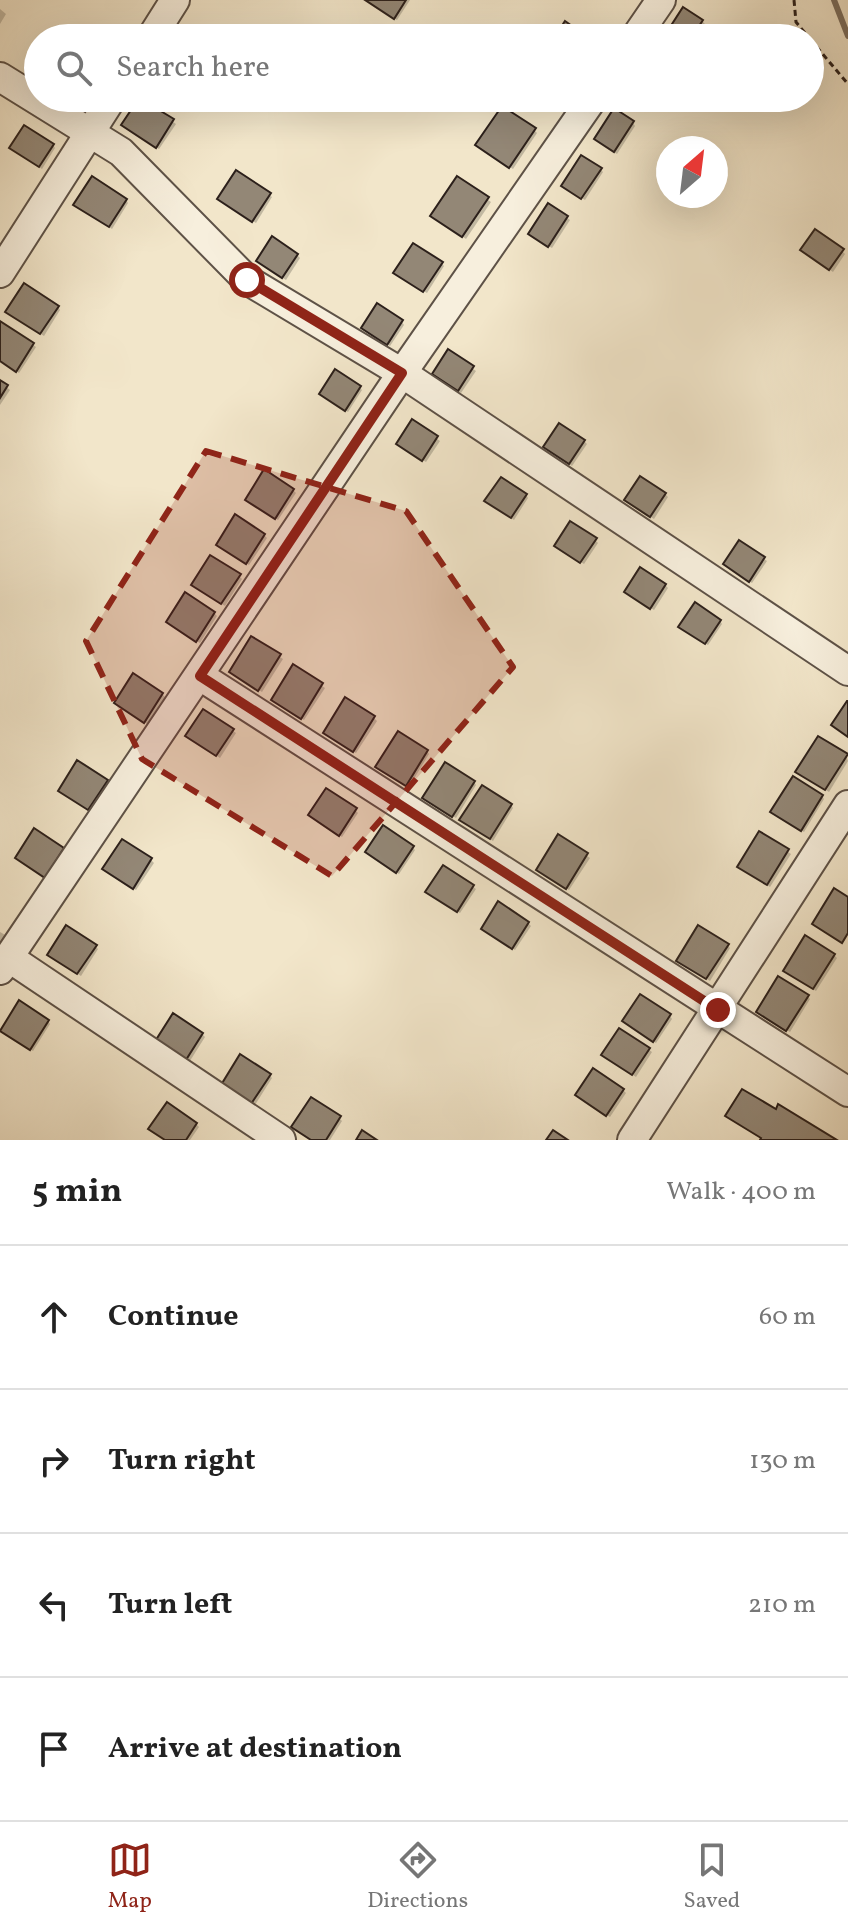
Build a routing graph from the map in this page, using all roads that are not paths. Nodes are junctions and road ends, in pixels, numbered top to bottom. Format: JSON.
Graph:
{"nodes":[{"id":1,"x":175,"y":0,"type":"edge"},
{"id":2,"x":661,"y":0,"type":"edge"},
{"id":3,"x":160,"y":24,"type":"edge"},
{"id":4,"x":645,"y":24,"type":"edge"},
{"id":5,"x":0,"y":77,"type":"edge"},
{"id":6,"x":24,"y":92,"type":"edge"},
{"id":7,"x":56,"y":112,"type":"edge"},
{"id":8,"x":103,"y":112,"type":"edge"},
{"id":9,"x":583,"y":112,"type":"edge"},
{"id":10,"x":90,"y":133,"type":"junction"},
{"id":11,"x":0,"y":273,"type":"edge"},
{"id":12,"x":402,"y":373,"type":"junction"},
{"id":13,"x":848,"y":671,"type":"edge"},
{"id":14,"x":200,"y":676,"type":"junction"},
{"id":15,"x":848,"y":805,"type":"edge"},
{"id":16,"x":4,"y":963,"type":"edge"},
{"id":17,"x":718,"y":1010,"type":"junction"},
{"id":18,"x":848,"y":1092,"type":"edge"},
{"id":19,"x":281,"y":1140,"type":"edge"},
{"id":20,"x":632,"y":1140,"type":"edge"}],
"edges":[{"from":1,"to":3,"type":"street"},
{"from":2,"to":4,"type":"street"},
{"from":5,"to":6,"type":"street"},
{"from":7,"to":10,"type":"street"},
{"from":8,"to":10,"type":"street"},
{"from":9,"to":12,"type":"street"},
{"from":10,"to":11,"type":"street"},
{"from":10,"to":12,"type":"street"},
{"from":12,"to":13,"type":"street"},
{"from":12,"to":14,"type":"street"},
{"from":14,"to":16,"type":"street"},
{"from":14,"to":17,"type":"street"},
{"from":15,"to":17,"type":"street"},
{"from":16,"to":19,"type":"street"},
{"from":17,"to":18,"type":"street"},
{"from":17,"to":20,"type":"street"}]}
